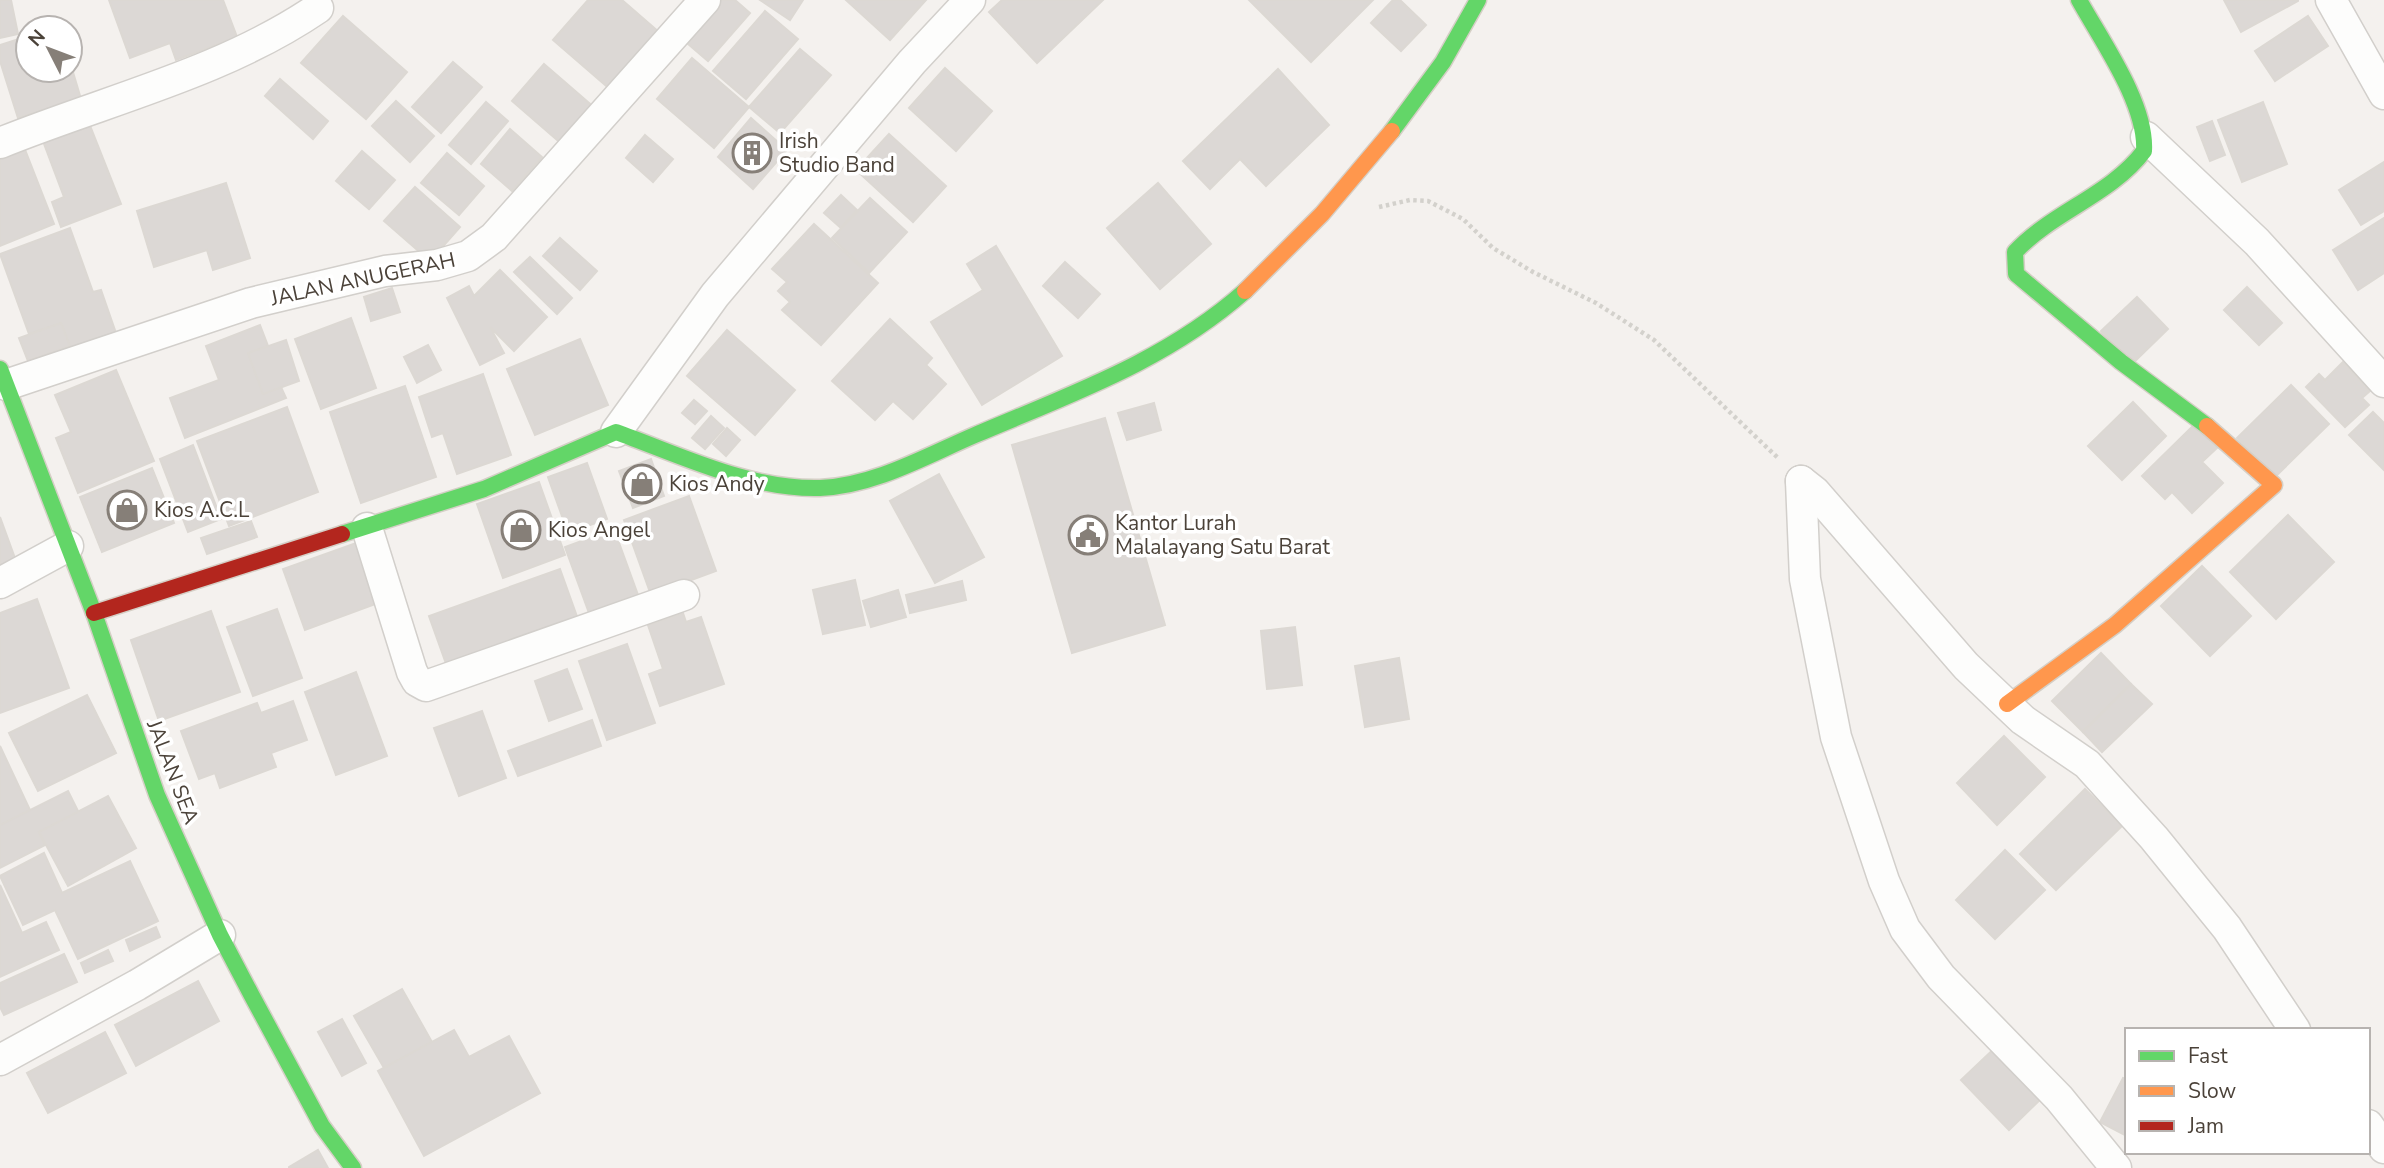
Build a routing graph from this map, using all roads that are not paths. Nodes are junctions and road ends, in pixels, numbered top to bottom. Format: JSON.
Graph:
{"nodes":[{"id":1,"x":705,"y":0,"type":"edge"},
{"id":2,"x":970,"y":0,"type":"edge"},
{"id":3,"x":1478,"y":0,"type":"edge"},
{"id":4,"x":2079,"y":0,"type":"edge"},
{"id":5,"x":2331,"y":0,"type":"edge"},
{"id":6,"x":318,"y":8,"type":"dead end"},
{"id":7,"x":2384,"y":94,"type":"edge"},
{"id":8,"x":2146,"y":136,"type":"junction"},
{"id":9,"x":0,"y":143,"type":"edge"},
{"id":10,"x":3,"y":377,"type":"edge"},
{"id":11,"x":2384,"y":382,"type":"edge"},
{"id":12,"x":616,"y":432,"type":"junction"},
{"id":13,"x":367,"y":527,"type":"junction"},
{"id":14,"x":68,"y":546,"type":"junction"},
{"id":15,"x":0,"y":583,"type":"edge"},
{"id":16,"x":684,"y":596,"type":"dead end"},
{"id":17,"x":93,"y":612,"type":"junction"},
{"id":18,"x":2007,"y":704,"type":"junction"},
{"id":19,"x":220,"y":935,"type":"junction"},
{"id":20,"x":2294,"y":1028,"type":"edge"},
{"id":21,"x":0,"y":1060,"type":"edge"},
{"id":22,"x":2370,"y":1128,"type":"edge"},
{"id":23,"x":2384,"y":1147,"type":"edge"},
{"id":24,"x":353,"y":1168,"type":"edge"},
{"id":25,"x":2116,"y":1168,"type":"edge"}],
"edges":[{"from":1,"to":10,"type":"street","name":"JALAN ANUGERAH"},
{"from":2,"to":12,"type":"street"},
{"from":3,"to":12,"type":"street"},
{"from":4,"to":8,"type":"street"},
{"from":5,"to":7,"type":"street"},
{"from":6,"to":9,"type":"street"},
{"from":8,"to":11,"type":"street"},
{"from":8,"to":18,"type":"street"},
{"from":10,"to":14,"type":"street","name":"JALAN SEA"},
{"from":12,"to":13,"type":"street"},
{"from":13,"to":16,"type":"street"},
{"from":13,"to":17,"type":"street"},
{"from":14,"to":15,"type":"street"},
{"from":14,"to":17,"type":"street","name":"JALAN SEA"},
{"from":17,"to":19,"type":"street","name":"JALAN SEA"},
{"from":18,"to":20,"type":"street"},
{"from":18,"to":25,"type":"street"},
{"from":19,"to":21,"type":"street"},
{"from":19,"to":24,"type":"street","name":"JALAN SEA"},
{"from":22,"to":23,"type":"street"}]}
